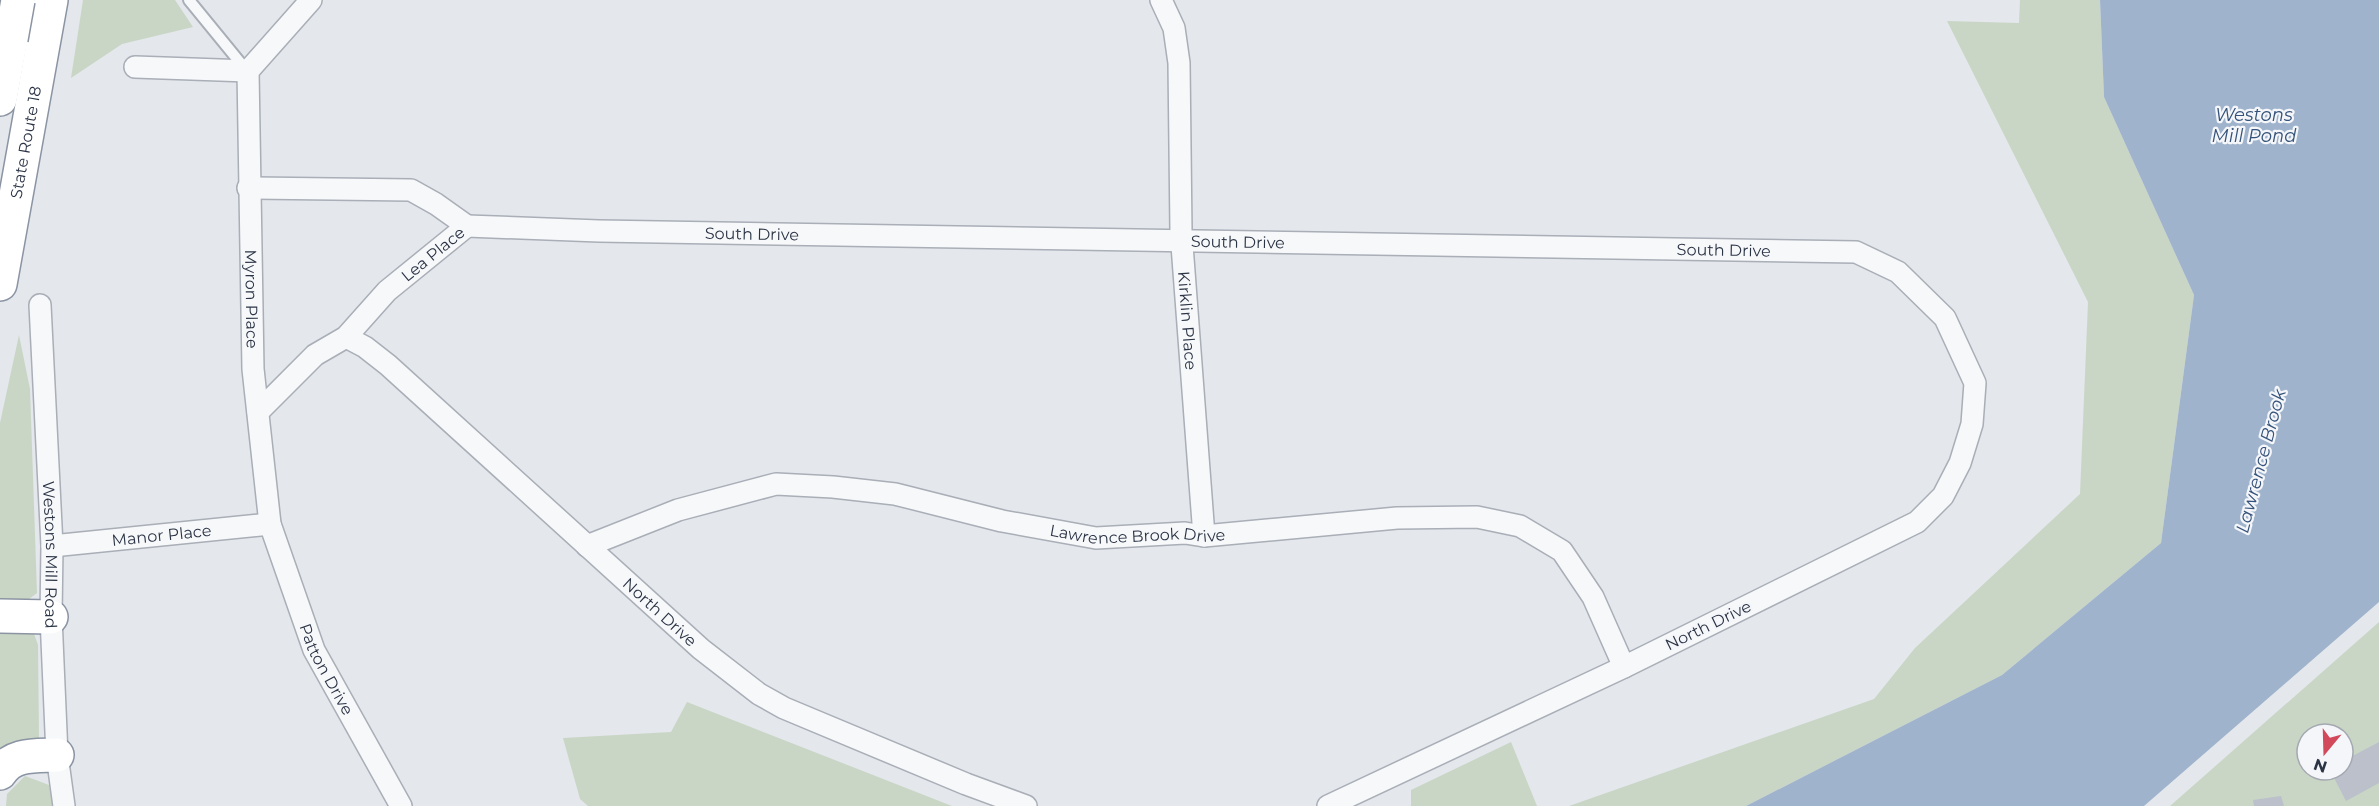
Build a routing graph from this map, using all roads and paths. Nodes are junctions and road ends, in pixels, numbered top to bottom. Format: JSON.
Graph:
{"nodes":[{"id":1,"x":18,"y":0,"type":"edge"},
{"id":2,"x":23,"y":0,"type":"edge"},
{"id":3,"x":51,"y":0,"type":"edge"},
{"id":4,"x":189,"y":0,"type":"edge"},
{"id":5,"x":311,"y":0,"type":"edge"},
{"id":6,"x":1161,"y":0,"type":"edge"},
{"id":7,"x":5,"y":30,"type":"edge"},
{"id":8,"x":135,"y":67,"type":"dead end"},
{"id":9,"x":248,"y":72,"type":"junction"},
{"id":10,"x":0,"y":99,"type":"edge"},
{"id":11,"x":248,"y":189,"type":"junction"},
{"id":12,"x":467,"y":226,"type":"junction"},
{"id":13,"x":1181,"y":241,"type":"junction"},
{"id":14,"x":0,"y":284,"type":"edge"},
{"id":15,"x":40,"y":305,"type":"dead end"},
{"id":16,"x":346,"y":337,"type":"junction"},
{"id":17,"x":1961,"y":354,"type":"joint"},
{"id":18,"x":258,"y":412,"type":"junction"},
{"id":19,"x":270,"y":525,"type":"junction"},
{"id":20,"x":1204,"y":536,"type":"junction"},
{"id":21,"x":52,"y":546,"type":"junction"},
{"id":22,"x":587,"y":546,"type":"junction"},
{"id":23,"x":0,"y":616,"type":"edge"},
{"id":24,"x":51,"y":617,"type":"junction"},
{"id":25,"x":1624,"y":667,"type":"junction"},
{"id":26,"x":57,"y":755,"type":"junction"},
{"id":27,"x":0,"y":773,"type":"edge"},
{"id":28,"x":64,"y":806,"type":"edge"},
{"id":29,"x":401,"y":806,"type":"edge"},
{"id":30,"x":1026,"y":806,"type":"edge"},
{"id":31,"x":1328,"y":806,"type":"edge"}],
"edges":[{"from":1,"to":7,"type":"highway","name":"State Route 18","bridge":true},
{"from":2,"to":7,"type":"lane"},
{"from":3,"to":14,"type":"highway","name":"State Route 18"},
{"from":4,"to":9,"type":"lane"},
{"from":5,"to":9,"type":"street"},
{"from":6,"to":13,"type":"street","name":"Kirklin Place"},
{"from":7,"to":10,"type":"highway","name":"State Route 18"},
{"from":8,"to":9,"type":"street"},
{"from":9,"to":11,"type":"street","name":"Myron Place"},
{"from":11,"to":12,"type":"street","name":"Lea Place"},
{"from":11,"to":18,"type":"street","name":"Myron Place"},
{"from":12,"to":13,"type":"street","name":"South Drive"},
{"from":12,"to":16,"type":"street","name":"Lea Place"},
{"from":13,"to":17,"type":"street","name":"South Drive"},
{"from":13,"to":20,"type":"street","name":"Kirklin Place"},
{"from":15,"to":21,"type":"street","name":"Westons Mill Road"},
{"from":16,"to":18,"type":"street","name":"Lea Place"},
{"from":16,"to":22,"type":"street","name":"North Drive"},
{"from":17,"to":25,"type":"street","name":"North Drive"},
{"from":18,"to":19,"type":"street","name":"Myron Place"},
{"from":19,"to":21,"type":"street","name":"Manor Place"},
{"from":19,"to":29,"type":"street","name":"Patton Drive"},
{"from":20,"to":22,"type":"street","name":"Lawrence Brook Drive"},
{"from":20,"to":25,"type":"street","name":"Lawrence Brook Drive"},
{"from":21,"to":24,"type":"street","name":"Westons Mill Road"},
{"from":22,"to":30,"type":"street","name":"North Drive"},
{"from":23,"to":24,"type":"highway"},
{"from":24,"to":26,"type":"street","name":"Westons Mill Road"},
{"from":25,"to":31,"type":"street","name":"North Drive"},
{"from":26,"to":27,"type":"highway"},
{"from":26,"to":28,"type":"street","name":"Westons Mill Road"}]}
